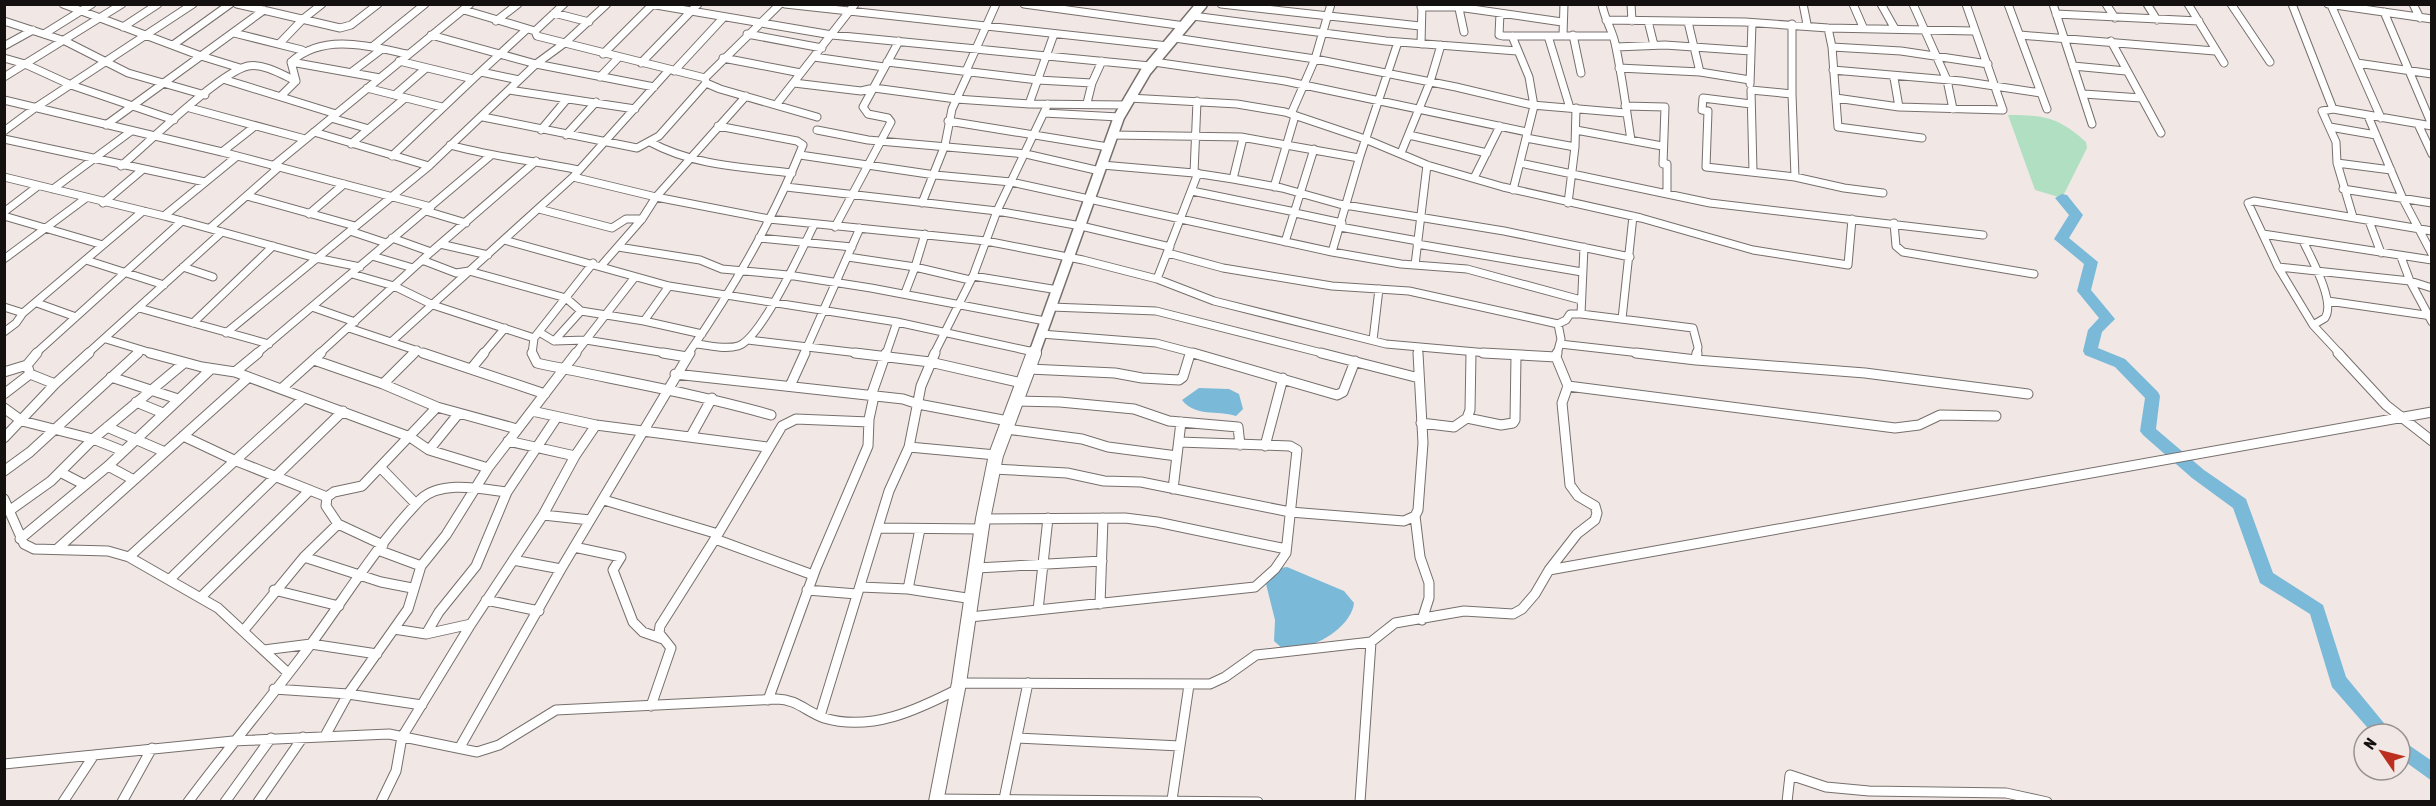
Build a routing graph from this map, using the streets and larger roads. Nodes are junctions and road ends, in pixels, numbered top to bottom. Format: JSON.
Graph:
{"nodes":[{"id":1,"x":63,"y":4,"type":"edge"},
{"id":2,"x":92,"y":4,"type":"edge"},
{"id":3,"x":122,"y":4,"type":"edge"},
{"id":4,"x":158,"y":4,"type":"edge"},
{"id":5,"x":193,"y":4,"type":"edge"},
{"id":6,"x":230,"y":4,"type":"edge"},
{"id":7,"x":237,"y":4,"type":"edge"},
{"id":8,"x":322,"y":4,"type":"edge"},
{"id":9,"x":378,"y":4,"type":"edge"},
{"id":10,"x":425,"y":4,"type":"edge"},
{"id":11,"x":518,"y":4,"type":"edge"},
{"id":12,"x":564,"y":4,"type":"edge"},
{"id":13,"x":608,"y":4,"type":"edge"},
{"id":14,"x":698,"y":4,"type":"edge"},
{"id":15,"x":780,"y":4,"type":"edge"},
{"id":16,"x":785,"y":4,"type":"edge"},
{"id":17,"x":855,"y":4,"type":"edge"},
{"id":18,"x":996,"y":4,"type":"edge"},
{"id":19,"x":1024,"y":4,"type":"edge"},
{"id":20,"x":1103,"y":4,"type":"edge"},
{"id":21,"x":1221,"y":4,"type":"edge"},
{"id":22,"x":1331,"y":4,"type":"edge"},
{"id":23,"x":1497,"y":4,"type":"edge"},
{"id":24,"x":1564,"y":4,"type":"edge"},
{"id":25,"x":1602,"y":4,"type":"edge"},
{"id":26,"x":1631,"y":4,"type":"edge"},
{"id":27,"x":1803,"y":4,"type":"edge"},
{"id":28,"x":1853,"y":4,"type":"edge"},
{"id":29,"x":1881,"y":4,"type":"edge"},
{"id":30,"x":1913,"y":4,"type":"edge"},
{"id":31,"x":1966,"y":4,"type":"edge"},
{"id":32,"x":2008,"y":4,"type":"edge"},
{"id":33,"x":2053,"y":4,"type":"edge"},
{"id":34,"x":2106,"y":4,"type":"edge"},
{"id":35,"x":2147,"y":4,"type":"edge"},
{"id":36,"x":2188,"y":4,"type":"edge"},
{"id":37,"x":2231,"y":4,"type":"edge"},
{"id":38,"x":2292,"y":4,"type":"edge"},
{"id":39,"x":2414,"y":4,"type":"edge"},
{"id":40,"x":248,"y":5,"type":"edge"},
{"id":41,"x":652,"y":5,"type":"edge"},
{"id":42,"x":2330,"y":5,"type":"edge"},
{"id":43,"x":812,"y":6,"type":"edge"},
{"id":44,"x":1421,"y":6,"type":"edge"},
{"id":45,"x":1458,"y":6,"type":"edge"},
{"id":46,"x":467,"y":7,"type":"edge"},
{"id":47,"x":1264,"y":7,"type":"edge"},
{"id":48,"x":1198,"y":8,"type":"edge"},
{"id":49,"x":264,"y":10,"type":"junction"},
{"id":50,"x":80,"y":12,"type":"junction"},
{"id":51,"x":690,"y":12,"type":"junction"},
{"id":52,"x":849,"y":12,"type":"junction"},
{"id":53,"x":2384,"y":12,"type":"junction"},
{"id":54,"x":1498,"y":13,"type":"junction"},
{"id":55,"x":554,"y":14,"type":"junction"},
{"id":56,"x":1098,"y":14,"type":"junction"},
{"id":57,"x":2056,"y":14,"type":"junction"},
{"id":58,"x":1329,"y":15,"type":"junction"},
{"id":59,"x":723,"y":18,"type":"junction"},
{"id":60,"x":2115,"y":18,"type":"junction"},
{"id":61,"x":2420,"y":18,"type":"junction"},
{"id":62,"x":99,"y":19,"type":"junction"},
{"id":63,"x":303,"y":20,"type":"junction"},
{"id":64,"x":1606,"y":20,"type":"junction"},
{"id":65,"x":2157,"y":20,"type":"junction"},
{"id":66,"x":2431,"y":20,"type":"edge"},
{"id":67,"x":4,"y":21,"type":"edge"},
{"id":68,"x":496,"y":21,"type":"junction"},
{"id":69,"x":1632,"y":21,"type":"junction"},
{"id":70,"x":1648,"y":21,"type":"junction"},
{"id":71,"x":2199,"y":21,"type":"junction"},
{"id":72,"x":589,"y":22,"type":"junction"},
{"id":73,"x":1562,"y":22,"type":"junction"},
{"id":74,"x":1688,"y":22,"type":"junction"},
{"id":75,"x":1752,"y":23,"type":"junction"},
{"id":76,"x":759,"y":24,"type":"junction"},
{"id":77,"x":1792,"y":24,"type":"junction"},
{"id":78,"x":1807,"y":24,"type":"junction"},
{"id":79,"x":1420,"y":26,"type":"junction"},
{"id":80,"x":123,"y":27,"type":"junction"},
{"id":81,"x":984,"y":27,"type":"junction"},
{"id":82,"x":1185,"y":27,"type":"junction"},
{"id":83,"x":1863,"y":27,"type":"junction"},
{"id":84,"x":1828,"y":28,"type":"junction"},
{"id":85,"x":527,"y":29,"type":"junction"},
{"id":86,"x":1895,"y":29,"type":"junction"},
{"id":87,"x":33,"y":30,"type":"junction"},
{"id":88,"x":1926,"y":30,"type":"junction"},
{"id":89,"x":535,"y":31,"type":"junction"},
{"id":90,"x":1974,"y":31,"type":"junction"},
{"id":91,"x":1464,"y":32,"type":"dead end"},
{"id":92,"x":234,"y":33,"type":"junction"},
{"id":93,"x":1323,"y":33,"type":"junction"},
{"id":94,"x":44,"y":34,"type":"junction"},
{"id":95,"x":747,"y":34,"type":"junction"},
{"id":96,"x":1054,"y":34,"type":"junction"},
{"id":97,"x":147,"y":35,"type":"junction"},
{"id":98,"x":431,"y":35,"type":"junction"},
{"id":99,"x":832,"y":35,"type":"junction"},
{"id":100,"x":1563,"y":35,"type":"junction"},
{"id":101,"x":1573,"y":35,"type":"junction"},
{"id":102,"x":1512,"y":36,"type":"junction"},
{"id":103,"x":1548,"y":36,"type":"junction"},
{"id":104,"x":1613,"y":36,"type":"junction"},
{"id":105,"x":2020,"y":36,"type":"junction"},
{"id":106,"x":2063,"y":37,"type":"junction"},
{"id":107,"x":65,"y":41,"type":"junction"},
{"id":108,"x":899,"y":41,"type":"junction"},
{"id":109,"x":2111,"y":41,"type":"junction"},
{"id":110,"x":566,"y":42,"type":"junction"},
{"id":111,"x":1171,"y":42,"type":"junction"},
{"id":112,"x":1398,"y":42,"type":"junction"},
{"id":113,"x":280,"y":43,"type":"junction"},
{"id":114,"x":1420,"y":44,"type":"junction"},
{"id":115,"x":173,"y":45,"type":"junction"},
{"id":116,"x":1441,"y":45,"type":"junction"},
{"id":117,"x":1654,"y":45,"type":"junction"},
{"id":118,"x":4,"y":46,"type":"edge"},
{"id":119,"x":1692,"y":46,"type":"junction"},
{"id":120,"x":372,"y":47,"type":"junction"},
{"id":121,"x":1616,"y":47,"type":"junction"},
{"id":122,"x":1832,"y":47,"type":"junction"},
{"id":123,"x":822,"y":48,"type":"junction"},
{"id":124,"x":382,"y":49,"type":"junction"},
{"id":125,"x":975,"y":49,"type":"junction"},
{"id":126,"x":302,"y":50,"type":"junction"},
{"id":127,"x":1517,"y":51,"type":"junction"},
{"id":128,"x":1751,"y":51,"type":"junction"},
{"id":129,"x":2216,"y":51,"type":"junction"},
{"id":130,"x":500,"y":53,"type":"junction"},
{"id":131,"x":407,"y":54,"type":"junction"},
{"id":132,"x":603,"y":54,"type":"junction"},
{"id":133,"x":1048,"y":55,"type":"junction"},
{"id":134,"x":201,"y":56,"type":"junction"},
{"id":135,"x":814,"y":57,"type":"junction"},
{"id":136,"x":1937,"y":57,"type":"junction"},
{"id":137,"x":4,"y":58,"type":"edge"},
{"id":138,"x":618,"y":58,"type":"junction"},
{"id":139,"x":723,"y":58,"type":"junction"},
{"id":140,"x":1315,"y":59,"type":"junction"},
{"id":141,"x":399,"y":61,"type":"junction"},
{"id":142,"x":1102,"y":61,"type":"junction"},
{"id":143,"x":105,"y":62,"type":"junction"},
{"id":144,"x":291,"y":62,"type":"junction"},
{"id":145,"x":2270,"y":62,"type":"dead end"},
{"id":146,"x":641,"y":63,"type":"junction"},
{"id":147,"x":2224,"y":63,"type":"dead end"},
{"id":148,"x":2357,"y":63,"type":"junction"},
{"id":149,"x":25,"y":64,"type":"junction"},
{"id":150,"x":536,"y":64,"type":"junction"},
{"id":151,"x":1152,"y":64,"type":"junction"},
{"id":152,"x":1988,"y":64,"type":"junction"},
{"id":153,"x":885,"y":65,"type":"junction"},
{"id":154,"x":2073,"y":66,"type":"junction"},
{"id":155,"x":240,"y":68,"type":"junction"},
{"id":156,"x":426,"y":68,"type":"junction"},
{"id":157,"x":1619,"y":68,"type":"junction"},
{"id":158,"x":671,"y":70,"type":"junction"},
{"id":159,"x":1833,"y":70,"type":"junction"},
{"id":160,"x":2408,"y":70,"type":"junction"},
{"id":161,"x":353,"y":71,"type":"junction"},
{"id":162,"x":968,"y":71,"type":"junction"},
{"id":163,"x":2126,"y":71,"type":"junction"},
{"id":164,"x":481,"y":72,"type":"junction"},
{"id":165,"x":1700,"y":72,"type":"junction"},
{"id":166,"x":801,"y":73,"type":"junction"},
{"id":167,"x":1581,"y":73,"type":"dead end"},
{"id":168,"x":1390,"y":74,"type":"junction"},
{"id":169,"x":2432,"y":74,"type":"edge"},
{"id":170,"x":4,"y":77,"type":"edge"},
{"id":171,"x":600,"y":77,"type":"junction"},
{"id":172,"x":380,"y":78,"type":"junction"},
{"id":173,"x":1894,"y":78,"type":"junction"},
{"id":174,"x":472,"y":79,"type":"junction"},
{"id":175,"x":226,"y":80,"type":"junction"},
{"id":176,"x":519,"y":80,"type":"junction"},
{"id":177,"x":1038,"y":80,"type":"junction"},
{"id":178,"x":1750,"y":80,"type":"junction"},
{"id":179,"x":1947,"y":80,"type":"junction"},
{"id":180,"x":296,"y":81,"type":"junction"},
{"id":181,"x":705,"y":81,"type":"junction"},
{"id":182,"x":1430,"y":82,"type":"junction"},
{"id":183,"x":164,"y":83,"type":"junction"},
{"id":184,"x":794,"y":83,"type":"junction"},
{"id":185,"x":1092,"y":83,"type":"junction"},
{"id":186,"x":71,"y":85,"type":"junction"},
{"id":187,"x":1305,"y":85,"type":"junction"},
{"id":188,"x":1994,"y":85,"type":"junction"},
{"id":189,"x":654,"y":87,"type":"junction"},
{"id":190,"x":367,"y":88,"type":"junction"},
{"id":191,"x":874,"y":88,"type":"junction"},
{"id":192,"x":509,"y":90,"type":"junction"},
{"id":193,"x":1750,"y":90,"type":"junction"},
{"id":194,"x":2041,"y":93,"type":"junction"},
{"id":195,"x":1792,"y":94,"type":"junction"},
{"id":196,"x":2084,"y":94,"type":"junction"},
{"id":197,"x":205,"y":95,"type":"junction"},
{"id":198,"x":395,"y":95,"type":"junction"},
{"id":199,"x":281,"y":96,"type":"junction"},
{"id":200,"x":746,"y":96,"type":"junction"},
{"id":201,"x":405,"y":98,"type":"junction"},
{"id":202,"x":1836,"y":98,"type":"junction"},
{"id":203,"x":2141,"y":98,"type":"junction"},
{"id":204,"x":567,"y":99,"type":"junction"},
{"id":205,"x":956,"y":99,"type":"junction"},
{"id":206,"x":4,"y":100,"type":"edge"},
{"id":207,"x":1127,"y":101,"type":"junction"},
{"id":208,"x":1197,"y":101,"type":"junction"},
{"id":209,"x":596,"y":102,"type":"junction"},
{"id":210,"x":1380,"y":102,"type":"junction"},
{"id":211,"x":1087,"y":103,"type":"junction"},
{"id":212,"x":1029,"y":104,"type":"junction"},
{"id":213,"x":1048,"y":104,"type":"junction"},
{"id":214,"x":1751,"y":104,"type":"junction"},
{"id":215,"x":776,"y":105,"type":"junction"},
{"id":216,"x":131,"y":106,"type":"junction"},
{"id":217,"x":1534,"y":106,"type":"junction"},
{"id":218,"x":442,"y":107,"type":"junction"},
{"id":219,"x":1899,"y":107,"type":"junction"},
{"id":220,"x":35,"y":108,"type":"junction"},
{"id":221,"x":190,"y":108,"type":"junction"},
{"id":222,"x":1573,"y":108,"type":"junction"},
{"id":223,"x":635,"y":109,"type":"junction"},
{"id":224,"x":1420,"y":109,"type":"junction"},
{"id":225,"x":1626,"y":109,"type":"junction"},
{"id":226,"x":1953,"y":109,"type":"junction"},
{"id":227,"x":2047,"y":109,"type":"dead end"},
{"id":228,"x":2333,"y":110,"type":"junction"},
{"id":229,"x":1044,"y":113,"type":"junction"},
{"id":230,"x":1293,"y":115,"type":"junction"},
{"id":231,"x":334,"y":116,"type":"junction"},
{"id":232,"x":2368,"y":116,"type":"junction"},
{"id":233,"x":483,"y":117,"type":"junction"},
{"id":234,"x":817,"y":117,"type":"dead end"},
{"id":235,"x":1119,"y":117,"type":"junction"},
{"id":236,"x":2381,"y":118,"type":"junction"},
{"id":237,"x":174,"y":120,"type":"junction"},
{"id":238,"x":948,"y":121,"type":"junction"},
{"id":239,"x":2092,"y":124,"type":"dead end"},
{"id":240,"x":2418,"y":124,"type":"junction"},
{"id":241,"x":106,"y":126,"type":"junction"},
{"id":242,"x":255,"y":126,"type":"junction"},
{"id":243,"x":718,"y":126,"type":"junction"},
{"id":244,"x":1500,"y":126,"type":"junction"},
{"id":245,"x":2432,"y":126,"type":"edge"},
{"id":246,"x":2330,"y":127,"type":"junction"},
{"id":247,"x":369,"y":129,"type":"junction"},
{"id":248,"x":541,"y":130,"type":"junction"},
{"id":249,"x":817,"y":130,"type":"dead end"},
{"id":250,"x":1576,"y":130,"type":"junction"},
{"id":251,"x":4,"y":131,"type":"edge"},
{"id":252,"x":130,"y":132,"type":"junction"},
{"id":253,"x":314,"y":132,"type":"junction"},
{"id":254,"x":2161,"y":134,"type":"dead end"},
{"id":255,"x":566,"y":135,"type":"junction"},
{"id":256,"x":1408,"y":135,"type":"junction"},
{"id":257,"x":1527,"y":135,"type":"junction"},
{"id":258,"x":2376,"y":135,"type":"junction"},
{"id":259,"x":1033,"y":136,"type":"junction"},
{"id":260,"x":1197,"y":136,"type":"junction"},
{"id":261,"x":155,"y":138,"type":"junction"},
{"id":262,"x":1243,"y":138,"type":"junction"},
{"id":263,"x":1922,"y":138,"type":"dead end"},
{"id":264,"x":4,"y":139,"type":"edge"},
{"id":265,"x":1365,"y":139,"type":"junction"},
{"id":266,"x":2428,"y":139,"type":"edge"},
{"id":267,"x":305,"y":140,"type":"junction"},
{"id":268,"x":1631,"y":140,"type":"junction"},
{"id":269,"x":606,"y":141,"type":"junction"},
{"id":270,"x":882,"y":141,"type":"junction"},
{"id":271,"x":1110,"y":141,"type":"junction"},
{"id":272,"x":650,"y":142,"type":"junction"},
{"id":273,"x":351,"y":144,"type":"junction"},
{"id":274,"x":1286,"y":144,"type":"junction"},
{"id":275,"x":945,"y":145,"type":"junction"},
{"id":276,"x":450,"y":146,"type":"junction"},
{"id":277,"x":1662,"y":146,"type":"junction"},
{"id":278,"x":1575,"y":147,"type":"junction"},
{"id":279,"x":1314,"y":149,"type":"junction"},
{"id":280,"x":222,"y":152,"type":"junction"},
{"id":281,"x":1401,"y":153,"type":"junction"},
{"id":282,"x":1487,"y":153,"type":"junction"},
{"id":283,"x":1026,"y":154,"type":"junction"},
{"id":284,"x":2432,"y":154,"type":"edge"},
{"id":285,"x":800,"y":155,"type":"junction"},
{"id":286,"x":236,"y":156,"type":"junction"},
{"id":287,"x":392,"y":156,"type":"junction"},
{"id":288,"x":490,"y":156,"type":"junction"},
{"id":289,"x":1359,"y":158,"type":"junction"},
{"id":290,"x":690,"y":159,"type":"junction"},
{"id":291,"x":93,"y":160,"type":"junction"},
{"id":292,"x":536,"y":161,"type":"junction"},
{"id":293,"x":1520,"y":163,"type":"junction"},
{"id":294,"x":2337,"y":163,"type":"junction"},
{"id":295,"x":869,"y":165,"type":"junction"},
{"id":296,"x":1427,"y":165,"type":"junction"},
{"id":297,"x":121,"y":166,"type":"junction"},
{"id":298,"x":429,"y":166,"type":"junction"},
{"id":299,"x":276,"y":167,"type":"junction"},
{"id":300,"x":1101,"y":168,"type":"junction"},
{"id":301,"x":142,"y":170,"type":"junction"},
{"id":302,"x":579,"y":170,"type":"junction"},
{"id":303,"x":1754,"y":171,"type":"junction"},
{"id":304,"x":2391,"y":171,"type":"junction"},
{"id":305,"x":1572,"y":172,"type":"junction"},
{"id":306,"x":792,"y":173,"type":"junction"},
{"id":307,"x":1196,"y":173,"type":"junction"},
{"id":308,"x":935,"y":174,"type":"junction"},
{"id":309,"x":4,"y":177,"type":"edge"},
{"id":310,"x":573,"y":177,"type":"junction"},
{"id":311,"x":1795,"y":177,"type":"junction"},
{"id":312,"x":1474,"y":178,"type":"junction"},
{"id":313,"x":1233,"y":179,"type":"junction"},
{"id":314,"x":205,"y":182,"type":"junction"},
{"id":315,"x":1011,"y":182,"type":"junction"},
{"id":316,"x":344,"y":184,"type":"junction"},
{"id":317,"x":38,"y":186,"type":"junction"},
{"id":318,"x":786,"y":187,"type":"junction"},
{"id":319,"x":1274,"y":187,"type":"junction"},
{"id":320,"x":53,"y":189,"type":"junction"},
{"id":321,"x":2343,"y":189,"type":"junction"},
{"id":322,"x":1513,"y":190,"type":"junction"},
{"id":323,"x":1192,"y":191,"type":"junction"},
{"id":324,"x":1883,"y":193,"type":"dead end"},
{"id":325,"x":853,"y":194,"type":"junction"},
{"id":326,"x":1300,"y":194,"type":"junction"},
{"id":327,"x":1667,"y":195,"type":"junction"},
{"id":328,"x":247,"y":196,"type":"junction"},
{"id":329,"x":392,"y":196,"type":"junction"},
{"id":330,"x":656,"y":197,"type":"junction"},
{"id":331,"x":1092,"y":197,"type":"junction"},
{"id":332,"x":86,"y":198,"type":"junction"},
{"id":333,"x":2403,"y":199,"type":"junction"},
{"id":334,"x":104,"y":202,"type":"junction"},
{"id":335,"x":922,"y":203,"type":"junction"},
{"id":336,"x":1569,"y":203,"type":"junction"},
{"id":337,"x":2432,"y":203,"type":"edge"},
{"id":338,"x":1347,"y":206,"type":"junction"},
{"id":339,"x":429,"y":209,"type":"junction"},
{"id":340,"x":539,"y":209,"type":"junction"},
{"id":341,"x":143,"y":211,"type":"junction"},
{"id":342,"x":997,"y":211,"type":"junction"},
{"id":343,"x":1295,"y":212,"type":"junction"},
{"id":344,"x":4,"y":214,"type":"edge"},
{"id":345,"x":309,"y":214,"type":"junction"},
{"id":346,"x":164,"y":216,"type":"junction"},
{"id":347,"x":1633,"y":216,"type":"junction"},
{"id":348,"x":1181,"y":218,"type":"junction"},
{"id":349,"x":1420,"y":218,"type":"junction"},
{"id":350,"x":2353,"y":218,"type":"junction"},
{"id":351,"x":642,"y":219,"type":"junction"},
{"id":352,"x":769,"y":219,"type":"junction"},
{"id":353,"x":1852,"y":219,"type":"junction"},
{"id":354,"x":182,"y":221,"type":"junction"},
{"id":355,"x":2369,"y":221,"type":"junction"},
{"id":356,"x":465,"y":223,"type":"junction"},
{"id":357,"x":1894,"y":223,"type":"junction"},
{"id":358,"x":814,"y":225,"type":"junction"},
{"id":359,"x":1341,"y":225,"type":"junction"},
{"id":360,"x":1081,"y":226,"type":"junction"},
{"id":361,"x":835,"y":227,"type":"junction"},
{"id":362,"x":210,"y":228,"type":"junction"},
{"id":363,"x":860,"y":228,"type":"junction"},
{"id":364,"x":352,"y":229,"type":"junction"},
{"id":365,"x":2418,"y":229,"type":"junction"},
{"id":366,"x":44,"y":230,"type":"junction"},
{"id":367,"x":2432,"y":231,"type":"edge"},
{"id":368,"x":222,"y":232,"type":"junction"},
{"id":369,"x":925,"y":234,"type":"junction"},
{"id":370,"x":2263,"y":234,"type":"junction"},
{"id":371,"x":1983,"y":235,"type":"dead end"},
{"id":372,"x":759,"y":238,"type":"junction"},
{"id":373,"x":389,"y":240,"type":"junction"},
{"id":374,"x":504,"y":240,"type":"junction"},
{"id":375,"x":986,"y":241,"type":"junction"},
{"id":376,"x":2303,"y":241,"type":"junction"},
{"id":377,"x":804,"y":242,"type":"junction"},
{"id":378,"x":1285,"y":242,"type":"junction"},
{"id":379,"x":1418,"y":242,"type":"junction"},
{"id":380,"x":440,"y":244,"type":"junction"},
{"id":381,"x":103,"y":245,"type":"junction"},
{"id":382,"x":273,"y":246,"type":"junction"},
{"id":383,"x":618,"y":247,"type":"junction"},
{"id":384,"x":852,"y":247,"type":"junction"},
{"id":385,"x":1584,"y":247,"type":"junction"},
{"id":386,"x":1169,"y":250,"type":"junction"},
{"id":387,"x":431,"y":252,"type":"junction"},
{"id":388,"x":1332,"y":252,"type":"junction"},
{"id":389,"x":2381,"y":253,"type":"junction"},
{"id":390,"x":2432,"y":254,"type":"edge"},
{"id":391,"x":488,"y":255,"type":"junction"},
{"id":392,"x":372,"y":256,"type":"junction"},
{"id":393,"x":848,"y":257,"type":"junction"},
{"id":394,"x":1070,"y":257,"type":"junction"},
{"id":395,"x":1630,"y":257,"type":"junction"},
{"id":396,"x":2401,"y":257,"type":"junction"},
{"id":397,"x":316,"y":258,"type":"junction"},
{"id":398,"x":4,"y":259,"type":"edge"},
{"id":399,"x":86,"y":260,"type":"junction"},
{"id":400,"x":423,"y":260,"type":"junction"},
{"id":401,"x":2432,"y":260,"type":"edge"},
{"id":402,"x":597,"y":265,"type":"junction"},
{"id":403,"x":1415,"y":265,"type":"junction"},
{"id":404,"x":183,"y":267,"type":"junction"},
{"id":405,"x":360,"y":267,"type":"junction"},
{"id":406,"x":915,"y":267,"type":"junction"},
{"id":407,"x":2278,"y":267,"type":"junction"},
{"id":408,"x":413,"y":268,"type":"junction"},
{"id":409,"x":469,"y":271,"type":"junction"},
{"id":410,"x":742,"y":271,"type":"junction"},
{"id":411,"x":2316,"y":271,"type":"junction"},
{"id":412,"x":1582,"y":272,"type":"junction"},
{"id":413,"x":125,"y":273,"type":"junction"},
{"id":414,"x":352,"y":274,"type":"junction"},
{"id":415,"x":2034,"y":274,"type":"dead end"},
{"id":416,"x":788,"y":275,"type":"junction"},
{"id":417,"x":974,"y":276,"type":"junction"},
{"id":418,"x":213,"y":277,"type":"dead end"},
{"id":419,"x":634,"y":277,"type":"junction"},
{"id":420,"x":1157,"y":279,"type":"junction"},
{"id":421,"x":2410,"y":281,"type":"junction"},
{"id":422,"x":835,"y":282,"type":"junction"},
{"id":423,"x":164,"y":285,"type":"junction"},
{"id":424,"x":394,"y":286,"type":"junction"},
{"id":425,"x":669,"y":286,"type":"junction"},
{"id":426,"x":2432,"y":288,"type":"edge"},
{"id":427,"x":1379,"y":289,"type":"junction"},
{"id":428,"x":1058,"y":290,"type":"junction"},
{"id":429,"x":905,"y":293,"type":"junction"},
{"id":430,"x":728,"y":297,"type":"junction"},
{"id":431,"x":566,"y":298,"type":"junction"},
{"id":432,"x":1581,"y":300,"type":"junction"},
{"id":433,"x":774,"y":301,"type":"junction"},
{"id":434,"x":2328,"y":301,"type":"junction"},
{"id":435,"x":37,"y":303,"type":"junction"},
{"id":436,"x":959,"y":303,"type":"junction"},
{"id":437,"x":433,"y":305,"type":"junction"},
{"id":438,"x":4,"y":307,"type":"edge"},
{"id":439,"x":1052,"y":307,"type":"junction"},
{"id":440,"x":139,"y":308,"type":"junction"},
{"id":441,"x":312,"y":308,"type":"junction"},
{"id":442,"x":580,"y":311,"type":"junction"},
{"id":443,"x":822,"y":311,"type":"junction"},
{"id":444,"x":23,"y":313,"type":"junction"},
{"id":445,"x":1581,"y":314,"type":"junction"},
{"id":446,"x":603,"y":316,"type":"junction"},
{"id":447,"x":76,"y":317,"type":"junction"},
{"id":448,"x":2430,"y":317,"type":"edge"},
{"id":449,"x":1622,"y":319,"type":"junction"},
{"id":450,"x":644,"y":321,"type":"junction"},
{"id":451,"x":1045,"y":321,"type":"junction"},
{"id":452,"x":897,"y":322,"type":"junction"},
{"id":453,"x":193,"y":323,"type":"junction"},
{"id":454,"x":1558,"y":324,"type":"junction"},
{"id":455,"x":352,"y":325,"type":"junction"},
{"id":456,"x":2313,"y":325,"type":"junction"},
{"id":457,"x":505,"y":328,"type":"junction"},
{"id":458,"x":4,"y":332,"type":"edge"},
{"id":459,"x":226,"y":333,"type":"junction"},
{"id":460,"x":944,"y":333,"type":"junction"},
{"id":461,"x":702,"y":334,"type":"junction"},
{"id":462,"x":1041,"y":334,"type":"junction"},
{"id":463,"x":536,"y":335,"type":"junction"},
{"id":464,"x":106,"y":339,"type":"junction"},
{"id":465,"x":586,"y":340,"type":"junction"},
{"id":466,"x":748,"y":340,"type":"junction"},
{"id":467,"x":1373,"y":340,"type":"junction"},
{"id":468,"x":554,"y":341,"type":"junction"},
{"id":469,"x":391,"y":342,"type":"junction"},
{"id":470,"x":269,"y":344,"type":"junction"},
{"id":471,"x":696,"y":344,"type":"junction"},
{"id":472,"x":1560,"y":344,"type":"junction"},
{"id":473,"x":806,"y":348,"type":"junction"},
{"id":474,"x":1418,"y":348,"type":"junction"},
{"id":475,"x":141,"y":350,"type":"junction"},
{"id":476,"x":417,"y":350,"type":"junction"},
{"id":477,"x":1034,"y":352,"type":"junction"},
{"id":478,"x":1471,"y":352,"type":"junction"},
{"id":479,"x":1190,"y":354,"type":"junction"},
{"id":480,"x":1516,"y":356,"type":"junction"},
{"id":481,"x":687,"y":357,"type":"junction"},
{"id":482,"x":884,"y":357,"type":"junction"},
{"id":483,"x":1556,"y":357,"type":"junction"},
{"id":484,"x":314,"y":360,"type":"junction"},
{"id":485,"x":1696,"y":360,"type":"junction"},
{"id":486,"x":930,"y":362,"type":"junction"},
{"id":487,"x":1355,"y":362,"type":"junction"},
{"id":488,"x":184,"y":363,"type":"junction"},
{"id":489,"x":564,"y":367,"type":"junction"},
{"id":490,"x":29,"y":369,"type":"junction"},
{"id":491,"x":471,"y":369,"type":"junction"},
{"id":492,"x":1029,"y":369,"type":"junction"},
{"id":493,"x":210,"y":370,"type":"junction"},
{"id":494,"x":4,"y":372,"type":"edge"},
{"id":495,"x":235,"y":372,"type":"junction"},
{"id":496,"x":675,"y":374,"type":"junction"},
{"id":497,"x":111,"y":377,"type":"junction"},
{"id":498,"x":249,"y":377,"type":"junction"},
{"id":499,"x":1283,"y":378,"type":"junction"},
{"id":500,"x":1419,"y":378,"type":"junction"},
{"id":501,"x":1022,"y":383,"type":"junction"},
{"id":502,"x":55,"y":384,"type":"junction"},
{"id":503,"x":383,"y":384,"type":"junction"},
{"id":504,"x":790,"y":386,"type":"junction"},
{"id":505,"x":1568,"y":386,"type":"junction"},
{"id":506,"x":281,"y":389,"type":"junction"},
{"id":507,"x":153,"y":390,"type":"junction"},
{"id":508,"x":666,"y":391,"type":"junction"},
{"id":509,"x":4,"y":394,"type":"edge"},
{"id":510,"x":545,"y":394,"type":"junction"},
{"id":511,"x":2028,"y":394,"type":"dead end"},
{"id":512,"x":872,"y":396,"type":"junction"},
{"id":513,"x":304,"y":398,"type":"junction"},
{"id":514,"x":712,"y":398,"type":"junction"},
{"id":515,"x":178,"y":399,"type":"junction"},
{"id":516,"x":1015,"y":401,"type":"junction"},
{"id":517,"x":136,"y":402,"type":"junction"},
{"id":518,"x":918,"y":404,"type":"junction"},
{"id":519,"x":437,"y":407,"type":"junction"},
{"id":520,"x":4,"y":408,"type":"edge"},
{"id":521,"x":343,"y":411,"type":"junction"},
{"id":522,"x":532,"y":411,"type":"junction"},
{"id":523,"x":2432,"y":412,"type":"edge"},
{"id":524,"x":163,"y":413,"type":"junction"},
{"id":525,"x":459,"y":413,"type":"junction"},
{"id":526,"x":771,"y":415,"type":"dead end"},
{"id":527,"x":1996,"y":416,"type":"dead end"},
{"id":528,"x":558,"y":417,"type":"junction"},
{"id":529,"x":1467,"y":418,"type":"junction"},
{"id":530,"x":2400,"y":418,"type":"junction"},
{"id":531,"x":22,"y":421,"type":"junction"},
{"id":532,"x":869,"y":422,"type":"junction"},
{"id":533,"x":1182,"y":422,"type":"junction"},
{"id":534,"x":1422,"y":423,"type":"junction"},
{"id":535,"x":596,"y":425,"type":"junction"},
{"id":536,"x":1007,"y":425,"type":"junction"},
{"id":537,"x":107,"y":427,"type":"junction"},
{"id":538,"x":56,"y":428,"type":"junction"},
{"id":539,"x":517,"y":429,"type":"junction"},
{"id":540,"x":642,"y":430,"type":"junction"},
{"id":541,"x":183,"y":436,"type":"junction"},
{"id":542,"x":691,"y":436,"type":"junction"},
{"id":543,"x":410,"y":437,"type":"junction"},
{"id":544,"x":4,"y":438,"type":"edge"},
{"id":545,"x":136,"y":438,"type":"junction"},
{"id":546,"x":93,"y":439,"type":"junction"},
{"id":547,"x":508,"y":441,"type":"junction"},
{"id":548,"x":2432,"y":441,"type":"edge"},
{"id":549,"x":1179,"y":442,"type":"junction"},
{"id":550,"x":1240,"y":445,"type":"junction"},
{"id":551,"x":537,"y":446,"type":"junction"},
{"id":552,"x":1265,"y":446,"type":"junction"},
{"id":553,"x":767,"y":447,"type":"junction"},
{"id":554,"x":909,"y":447,"type":"junction"},
{"id":555,"x":429,"y":450,"type":"junction"},
{"id":556,"x":123,"y":451,"type":"junction"},
{"id":557,"x":165,"y":452,"type":"junction"},
{"id":558,"x":996,"y":455,"type":"junction"},
{"id":559,"x":575,"y":456,"type":"junction"},
{"id":560,"x":1177,"y":456,"type":"junction"},
{"id":561,"x":234,"y":460,"type":"junction"},
{"id":562,"x":108,"y":466,"type":"junction"},
{"id":563,"x":381,"y":468,"type":"junction"},
{"id":564,"x":488,"y":468,"type":"junction"},
{"id":565,"x":993,"y":470,"type":"junction"},
{"id":566,"x":4,"y":471,"type":"edge"},
{"id":567,"x":60,"y":471,"type":"junction"},
{"id":568,"x":276,"y":477,"type":"junction"},
{"id":569,"x":134,"y":480,"type":"junction"},
{"id":570,"x":85,"y":485,"type":"junction"},
{"id":571,"x":477,"y":489,"type":"junction"},
{"id":572,"x":1173,"y":489,"type":"junction"},
{"id":573,"x":310,"y":490,"type":"junction"},
{"id":574,"x":507,"y":492,"type":"junction"},
{"id":575,"x":327,"y":497,"type":"junction"},
{"id":576,"x":4,"y":499,"type":"edge"},
{"id":577,"x":604,"y":500,"type":"junction"},
{"id":578,"x":416,"y":504,"type":"junction"},
{"id":579,"x":9,"y":511,"type":"junction"},
{"id":580,"x":1290,"y":512,"type":"junction"},
{"id":581,"x":543,"y":515,"type":"junction"},
{"id":582,"x":1415,"y":516,"type":"junction"},
{"id":583,"x":1048,"y":518,"type":"junction"},
{"id":584,"x":1103,"y":518,"type":"junction"},
{"id":585,"x":590,"y":520,"type":"junction"},
{"id":586,"x":338,"y":524,"type":"junction"},
{"id":587,"x":983,"y":524,"type":"junction"},
{"id":588,"x":878,"y":528,"type":"junction"},
{"id":589,"x":920,"y":529,"type":"junction"},
{"id":590,"x":716,"y":537,"type":"junction"},
{"id":591,"x":20,"y":539,"type":"junction"},
{"id":592,"x":574,"y":547,"type":"junction"},
{"id":593,"x":380,"y":548,"type":"junction"},
{"id":594,"x":57,"y":549,"type":"junction"},
{"id":595,"x":1286,"y":549,"type":"junction"},
{"id":596,"x":304,"y":557,"type":"junction"},
{"id":597,"x":129,"y":558,"type":"junction"},
{"id":598,"x":513,"y":560,"type":"junction"},
{"id":599,"x":1102,"y":561,"type":"junction"},
{"id":600,"x":1043,"y":564,"type":"junction"},
{"id":601,"x":421,"y":566,"type":"junction"},
{"id":602,"x":977,"y":568,"type":"junction"},
{"id":603,"x":561,"y":569,"type":"junction"},
{"id":604,"x":1549,"y":570,"type":"junction"},
{"id":605,"x":359,"y":573,"type":"junction"},
{"id":606,"x":813,"y":575,"type":"junction"},
{"id":607,"x":170,"y":579,"type":"junction"},
{"id":608,"x":412,"y":588,"type":"junction"},
{"id":609,"x":274,"y":590,"type":"junction"},
{"id":610,"x":807,"y":590,"type":"junction"},
{"id":611,"x":859,"y":590,"type":"junction"},
{"id":612,"x":908,"y":590,"type":"junction"},
{"id":613,"x":201,"y":597,"type":"junction"},
{"id":614,"x":973,"y":599,"type":"junction"},
{"id":615,"x":486,"y":600,"type":"junction"},
{"id":616,"x":1100,"y":604,"type":"junction"},
{"id":617,"x":339,"y":606,"type":"junction"},
{"id":618,"x":539,"y":610,"type":"junction"},
{"id":619,"x":1038,"y":610,"type":"junction"},
{"id":620,"x":970,"y":617,"type":"junction"},
{"id":621,"x":1422,"y":620,"type":"junction"},
{"id":622,"x":471,"y":624,"type":"junction"},
{"id":623,"x":394,"y":629,"type":"junction"},
{"id":624,"x":244,"y":630,"type":"junction"},
{"id":625,"x":426,"y":634,"type":"junction"},
{"id":626,"x":663,"y":639,"type":"junction"},
{"id":627,"x":1371,"y":642,"type":"junction"},
{"id":628,"x":311,"y":644,"type":"junction"},
{"id":629,"x":264,"y":650,"type":"junction"},
{"id":630,"x":377,"y":654,"type":"junction"},
{"id":631,"x":287,"y":672,"type":"junction"},
{"id":632,"x":1028,"y":683,"type":"junction"},
{"id":633,"x":1189,"y":685,"type":"junction"},
{"id":634,"x":959,"y":686,"type":"junction"},
{"id":635,"x":274,"y":689,"type":"junction"},
{"id":636,"x":348,"y":694,"type":"junction"},
{"id":637,"x":768,"y":700,"type":"junction"},
{"id":638,"x":422,"y":705,"type":"junction"},
{"id":639,"x":651,"y":706,"type":"junction"},
{"id":640,"x":820,"y":716,"type":"junction"},
{"id":641,"x":303,"y":736,"type":"junction"},
{"id":642,"x":325,"y":736,"type":"junction"},
{"id":643,"x":271,"y":738,"type":"junction"},
{"id":644,"x":402,"y":738,"type":"junction"},
{"id":645,"x":1017,"y":738,"type":"junction"},
{"id":646,"x":233,"y":741,"type":"junction"},
{"id":647,"x":1180,"y":746,"type":"junction"},
{"id":648,"x":460,"y":747,"type":"junction"},
{"id":649,"x":152,"y":748,"type":"junction"},
{"id":650,"x":94,"y":755,"type":"junction"},
{"id":651,"x":4,"y":764,"type":"edge"},
{"id":652,"x":1004,"y":799,"type":"junction"},
{"id":653,"x":936,"y":800,"type":"edge"},
{"id":654,"x":1093,"y":800,"type":"edge"},
{"id":655,"x":1172,"y":800,"type":"junction"},
{"id":656,"x":63,"y":801,"type":"edge"},
{"id":657,"x":122,"y":801,"type":"edge"},
{"id":658,"x":188,"y":801,"type":"edge"},
{"id":659,"x":225,"y":801,"type":"edge"},
{"id":660,"x":258,"y":801,"type":"edge"},
{"id":661,"x":381,"y":801,"type":"edge"},
{"id":662,"x":1185,"y":801,"type":"edge"},
{"id":663,"x":1258,"y":801,"type":"edge"},
{"id":664,"x":1360,"y":801,"type":"edge"},
{"id":665,"x":1787,"y":801,"type":"edge"},
{"id":666,"x":2047,"y":801,"type":"edge"}],
"edges":[{"from":1,"to":50,"type":"street"},
{"from":2,"to":50,"type":"street"},
{"from":3,"to":62,"type":"street"},
{"from":4,"to":80,"type":"street"},
{"from":5,"to":97,"type":"street"},
{"from":6,"to":115,"type":"street"},
{"from":7,"to":40,"type":"street"},
{"from":8,"to":63,"type":"street"},
{"from":9,"to":63,"type":"street"},
{"from":10,"to":120,"type":"street"},
{"from":11,"to":68,"type":"street"},
{"from":12,"to":55,"type":"street"},
{"from":13,"to":72,"type":"street"},
{"from":14,"to":51,"type":"street"},
{"from":15,"to":76,"type":"street"},
{"from":16,"to":43,"type":"street"},
{"from":17,"to":52,"type":"street"},
{"from":18,"to":81,"type":"street"},
{"from":19,"to":56,"type":"street"},
{"from":20,"to":56,"type":"street"},
{"from":21,"to":47,"type":"street"},
{"from":22,"to":58,"type":"street"},
{"from":23,"to":54,"type":"street"},
{"from":24,"to":73,"type":"street"},
{"from":25,"to":64,"type":"street"},
{"from":26,"to":69,"type":"street"},
{"from":27,"to":78,"type":"street"},
{"from":28,"to":83,"type":"street"},
{"from":29,"to":86,"type":"street"},
{"from":30,"to":88,"type":"street"},
{"from":31,"to":90,"type":"street"},
{"from":32,"to":105,"type":"street"},
{"from":33,"to":57,"type":"street"},
{"from":34,"to":60,"type":"street"},
{"from":35,"to":65,"type":"street"},
{"from":36,"to":71,"type":"street"},
{"from":37,"to":145,"type":"street"},
{"from":38,"to":228,"type":"street"},
{"from":39,"to":61,"type":"street"},
{"from":40,"to":49,"type":"street"},
{"from":41,"to":51,"type":"street"},
{"from":41,"to":132,"type":"street"},
{"from":42,"to":53,"type":"street"},
{"from":42,"to":148,"type":"street"},
{"from":43,"to":52,"type":"street"},
{"from":44,"to":45,"type":"street"},
{"from":44,"to":79,"type":"street"},
{"from":45,"to":54,"type":"street"},
{"from":45,"to":91,"type":"street"},
{"from":46,"to":68,"type":"street"},
{"from":46,"to":98,"type":"street"},
{"from":47,"to":58,"type":"street"},
{"from":48,"to":82,"type":"street"},
{"from":48,"to":93,"type":"street"},
{"from":49,"to":63,"type":"street"},
{"from":49,"to":92,"type":"street"},
{"from":50,"to":62,"type":"street"},
{"from":50,"to":94,"type":"street"},
{"from":51,"to":59,"type":"street"},
{"from":51,"to":146,"type":"street"},
{"from":52,"to":81,"type":"street"},
{"from":52,"to":99,"type":"street"},
{"from":53,"to":61,"type":"street"},
{"from":53,"to":160,"type":"street"},
{"from":54,"to":73,"type":"street"},
{"from":54,"to":102,"type":"street"},
{"from":55,"to":72,"type":"street"},
{"from":55,"to":89,"type":"street"},
{"from":56,"to":82,"type":"street"},
{"from":57,"to":60,"type":"street"},
{"from":57,"to":106,"type":"street"},
{"from":58,"to":79,"type":"street"},
{"from":58,"to":93,"type":"street"},
{"from":59,"to":76,"type":"street"},
{"from":59,"to":158,"type":"street"},
{"from":60,"to":65,"type":"street"},
{"from":61,"to":66,"type":"street"},
{"from":62,"to":80,"type":"street"},
{"from":62,"to":107,"type":"street"},
{"from":63,"to":113,"type":"street"},
{"from":64,"to":69,"type":"street"},
{"from":64,"to":104,"type":"street"},
{"from":65,"to":71,"type":"street"},
{"from":67,"to":87,"type":"street"},
{"from":68,"to":85,"type":"street"},
{"from":69,"to":70,"type":"street"},
{"from":70,"to":74,"type":"street"},
{"from":70,"to":117,"type":"street"},
{"from":71,"to":129,"type":"street"},
{"from":72,"to":110,"type":"street"},
{"from":73,"to":100,"type":"street"},
{"from":74,"to":75,"type":"street"},
{"from":74,"to":119,"type":"street"},
{"from":75,"to":77,"type":"street"},
{"from":75,"to":128,"type":"street"},
{"from":76,"to":95,"type":"street"},
{"from":76,"to":99,"type":"street"},
{"from":77,"to":78,"type":"street"},
{"from":77,"to":195,"type":"street"},
{"from":78,"to":84,"type":"street"},
{"from":79,"to":114,"type":"street"},
{"from":80,"to":97,"type":"street"},
{"from":81,"to":96,"type":"street"},
{"from":81,"to":125,"type":"street"},
{"from":82,"to":111,"type":"street"},
{"from":83,"to":84,"type":"street"},
{"from":83,"to":86,"type":"street"},
{"from":84,"to":122,"type":"street"},
{"from":85,"to":89,"type":"street"},
{"from":85,"to":130,"type":"street"},
{"from":86,"to":88,"type":"street"},
{"from":87,"to":94,"type":"street"},
{"from":87,"to":118,"type":"street"},
{"from":88,"to":90,"type":"street"},
{"from":88,"to":136,"type":"street"},
{"from":89,"to":110,"type":"street"},
{"from":90,"to":152,"type":"street"},
{"from":92,"to":113,"type":"street"},
{"from":92,"to":134,"type":"street"},
{"from":93,"to":112,"type":"street"},
{"from":93,"to":140,"type":"street"},
{"from":94,"to":107,"type":"street"},
{"from":95,"to":123,"type":"street"},
{"from":95,"to":139,"type":"street"},
{"from":96,"to":111,"type":"street"},
{"from":96,"to":133,"type":"street"},
{"from":97,"to":115,"type":"street"},
{"from":97,"to":143,"type":"street"},
{"from":98,"to":130,"type":"street"},
{"from":98,"to":131,"type":"street"},
{"from":99,"to":108,"type":"street"},
{"from":99,"to":123,"type":"street"},
{"from":100,"to":101,"type":"street"},
{"from":100,"to":103,"type":"street"},
{"from":101,"to":104,"type":"street"},
{"from":101,"to":167,"type":"street"},
{"from":102,"to":103,"type":"street"},
{"from":102,"to":127,"type":"street"},
{"from":103,"to":222,"type":"street"},
{"from":104,"to":121,"type":"street"},
{"from":105,"to":106,"type":"street"},
{"from":105,"to":194,"type":"street"},
{"from":106,"to":109,"type":"street"},
{"from":106,"to":154,"type":"street"},
{"from":107,"to":143,"type":"street"},
{"from":107,"to":149,"type":"street"},
{"from":108,"to":125,"type":"street"},
{"from":108,"to":153,"type":"street"},
{"from":109,"to":129,"type":"street"},
{"from":109,"to":163,"type":"street"},
{"from":110,"to":132,"type":"street"},
{"from":110,"to":150,"type":"street"},
{"from":111,"to":140,"type":"street"},
{"from":111,"to":151,"type":"street"},
{"from":112,"to":114,"type":"street"},
{"from":112,"to":168,"type":"street"},
{"from":113,"to":126,"type":"street"},
{"from":114,"to":116,"type":"street"},
{"from":115,"to":134,"type":"street"},
{"from":116,"to":127,"type":"street"},
{"from":116,"to":182,"type":"street"},
{"from":117,"to":119,"type":"street"},
{"from":117,"to":121,"type":"street"},
{"from":119,"to":128,"type":"street"},
{"from":119,"to":165,"type":"street"},
{"from":120,"to":124,"type":"street"},
{"from":120,"to":126,"type":"street"},
{"from":121,"to":157,"type":"street"},
{"from":122,"to":136,"type":"street"},
{"from":122,"to":159,"type":"street"},
{"from":123,"to":135,"type":"street"},
{"from":124,"to":131,"type":"street"},
{"from":124,"to":161,"type":"street"},
{"from":125,"to":133,"type":"street"},
{"from":125,"to":162,"type":"street"},
{"from":126,"to":144,"type":"street"},
{"from":127,"to":217,"type":"street"},
{"from":128,"to":178,"type":"street"},
{"from":129,"to":147,"type":"street"},
{"from":130,"to":150,"type":"street"},
{"from":130,"to":164,"type":"street"},
{"from":131,"to":141,"type":"street"},
{"from":132,"to":138,"type":"street"},
{"from":133,"to":142,"type":"street"},
{"from":133,"to":177,"type":"street"},
{"from":134,"to":155,"type":"street"},
{"from":134,"to":183,"type":"street"},
{"from":135,"to":153,"type":"street"},
{"from":135,"to":166,"type":"street"},
{"from":136,"to":152,"type":"street"},
{"from":136,"to":179,"type":"street"},
{"from":137,"to":149,"type":"street"},
{"from":138,"to":146,"type":"street"},
{"from":138,"to":171,"type":"street"},
{"from":139,"to":166,"type":"street"},
{"from":139,"to":181,"type":"street"},
{"from":140,"to":168,"type":"street"},
{"from":140,"to":187,"type":"street"},
{"from":141,"to":156,"type":"street"},
{"from":141,"to":172,"type":"street"},
{"from":142,"to":151,"type":"street"},
{"from":142,"to":185,"type":"street"},
{"from":143,"to":183,"type":"street"},
{"from":143,"to":186,"type":"street"},
{"from":144,"to":161,"type":"street"},
{"from":144,"to":180,"type":"street"},
{"from":146,"to":158,"type":"street"},
{"from":148,"to":160,"type":"street"},
{"from":148,"to":236,"type":"street"},
{"from":149,"to":170,"type":"street"},
{"from":149,"to":186,"type":"street"},
{"from":150,"to":171,"type":"street"},
{"from":150,"to":176,"type":"street"},
{"from":151,"to":187,"type":"street"},
{"from":151,"to":207,"type":"street"},
{"from":152,"to":188,"type":"street"},
{"from":153,"to":162,"type":"street"},
{"from":153,"to":191,"type":"street"},
{"from":154,"to":163,"type":"street"},
{"from":154,"to":196,"type":"street"},
{"from":155,"to":175,"type":"street"},
{"from":155,"to":180,"type":"street"},
{"from":156,"to":174,"type":"street"},
{"from":156,"to":198,"type":"street"},
{"from":157,"to":165,"type":"street"},
{"from":157,"to":225,"type":"street"},
{"from":158,"to":181,"type":"street"},
{"from":158,"to":189,"type":"street"},
{"from":159,"to":173,"type":"street"},
{"from":159,"to":202,"type":"street"},
{"from":160,"to":169,"type":"street"},
{"from":160,"to":245,"type":"street"},
{"from":161,"to":172,"type":"street"},
{"from":162,"to":177,"type":"street"},
{"from":162,"to":205,"type":"street"},
{"from":163,"to":203,"type":"street"},
{"from":164,"to":174,"type":"street"},
{"from":164,"to":176,"type":"street"},
{"from":165,"to":178,"type":"street"},
{"from":166,"to":184,"type":"street"},
{"from":168,"to":182,"type":"street"},
{"from":168,"to":210,"type":"street"},
{"from":171,"to":189,"type":"street"},
{"from":172,"to":190,"type":"street"},
{"from":173,"to":179,"type":"street"},
{"from":173,"to":219,"type":"street"},
{"from":174,"to":218,"type":"street"},
{"from":175,"to":197,"type":"street"},
{"from":175,"to":199,"type":"street"},
{"from":176,"to":192,"type":"street"},
{"from":177,"to":185,"type":"street"},
{"from":177,"to":212,"type":"street"},
{"from":178,"to":193,"type":"street"},
{"from":179,"to":188,"type":"street"},
{"from":179,"to":226,"type":"street"},
{"from":180,"to":199,"type":"street"},
{"from":181,"to":200,"type":"street"},
{"from":181,"to":272,"type":"street"},
{"from":182,"to":217,"type":"street"},
{"from":182,"to":224,"type":"street"},
{"from":183,"to":197,"type":"street"},
{"from":183,"to":216,"type":"street"},
{"from":184,"to":191,"type":"street"},
{"from":184,"to":215,"type":"street"},
{"from":185,"to":211,"type":"street"},
{"from":186,"to":216,"type":"street"},
{"from":186,"to":220,"type":"street"},
{"from":187,"to":210,"type":"street"},
{"from":187,"to":230,"type":"street"},
{"from":188,"to":194,"type":"street"},
{"from":188,"to":226,"type":"street"},
{"from":189,"to":223,"type":"street"},
{"from":190,"to":198,"type":"street"},
{"from":190,"to":231,"type":"street"},
{"from":191,"to":205,"type":"street"},
{"from":191,"to":270,"type":"street"},
{"from":192,"to":204,"type":"street"},
{"from":192,"to":233,"type":"street"},
{"from":193,"to":195,"type":"street"},
{"from":193,"to":214,"type":"street"},
{"from":194,"to":227,"type":"street"},
{"from":195,"to":311,"type":"street"},
{"from":196,"to":203,"type":"street"},
{"from":196,"to":239,"type":"street"},
{"from":197,"to":221,"type":"street"},
{"from":198,"to":201,"type":"street"},
{"from":199,"to":231,"type":"street"},
{"from":200,"to":215,"type":"street"},
{"from":200,"to":243,"type":"street"},
{"from":201,"to":218,"type":"street"},
{"from":201,"to":247,"type":"street"},
{"from":202,"to":219,"type":"street"},
{"from":202,"to":263,"type":"street"},
{"from":203,"to":254,"type":"street"},
{"from":204,"to":209,"type":"street"},
{"from":204,"to":248,"type":"street"},
{"from":205,"to":212,"type":"street"},
{"from":205,"to":238,"type":"street"},
{"from":206,"to":220,"type":"street"},
{"from":207,"to":208,"type":"street"},
{"from":207,"to":211,"type":"street"},
{"from":207,"to":235,"type":"street"},
{"from":208,"to":230,"type":"street"},
{"from":208,"to":260,"type":"street"},
{"from":209,"to":223,"type":"street"},
{"from":209,"to":255,"type":"street"},
{"from":210,"to":224,"type":"street"},
{"from":210,"to":265,"type":"street"},
{"from":211,"to":213,"type":"street"},
{"from":212,"to":213,"type":"street"},
{"from":213,"to":229,"type":"street"},
{"from":214,"to":303,"type":"street"},
{"from":214,"to":303,"type":"street"},
{"from":215,"to":234,"type":"street"},
{"from":216,"to":237,"type":"street"},
{"from":216,"to":241,"type":"street"},
{"from":217,"to":222,"type":"street"},
{"from":217,"to":257,"type":"street"},
{"from":218,"to":287,"type":"street"},
{"from":219,"to":226,"type":"street"},
{"from":220,"to":241,"type":"street"},
{"from":220,"to":251,"type":"street"},
{"from":221,"to":237,"type":"street"},
{"from":221,"to":242,"type":"street"},
{"from":222,"to":225,"type":"street"},
{"from":222,"to":250,"type":"street"},
{"from":223,"to":269,"type":"street"},
{"from":224,"to":244,"type":"street"},
{"from":224,"to":256,"type":"street"},
{"from":225,"to":268,"type":"street"},
{"from":225,"to":277,"type":"street"},
{"from":228,"to":232,"type":"street"},
{"from":228,"to":246,"type":"street"},
{"from":229,"to":235,"type":"street"},
{"from":229,"to":259,"type":"street"},
{"from":230,"to":265,"type":"street"},
{"from":230,"to":274,"type":"street"},
{"from":231,"to":247,"type":"street"},
{"from":231,"to":253,"type":"street"},
{"from":232,"to":236,"type":"street"},
{"from":232,"to":258,"type":"street"},
{"from":233,"to":248,"type":"street"},
{"from":233,"to":276,"type":"street"},
{"from":235,"to":271,"type":"street"},
{"from":236,"to":240,"type":"street"},
{"from":237,"to":261,"type":"street"},
{"from":238,"to":259,"type":"street"},
{"from":238,"to":275,"type":"street"},
{"from":240,"to":245,"type":"street"},
{"from":240,"to":266,"type":"street"},
{"from":241,"to":252,"type":"street"},
{"from":242,"to":267,"type":"street"},
{"from":242,"to":280,"type":"street"},
{"from":243,"to":285,"type":"street"},
{"from":243,"to":290,"type":"street"},
{"from":244,"to":257,"type":"street"},
{"from":244,"to":282,"type":"street"},
{"from":246,"to":258,"type":"street"},
{"from":246,"to":294,"type":"street"},
{"from":247,"to":273,"type":"street"},
{"from":248,"to":255,"type":"street"},
{"from":249,"to":270,"type":"street"},
{"from":250,"to":268,"type":"street"},
{"from":250,"to":278,"type":"street"},
{"from":252,"to":261,"type":"street"},
{"from":252,"to":291,"type":"street"},
{"from":253,"to":267,"type":"street"},
{"from":253,"to":273,"type":"street"},
{"from":255,"to":269,"type":"street"},
{"from":256,"to":281,"type":"street"},
{"from":256,"to":282,"type":"street"},
{"from":257,"to":278,"type":"street"},
{"from":257,"to":293,"type":"street"},
{"from":258,"to":304,"type":"street"},
{"from":259,"to":271,"type":"street"},
{"from":259,"to":283,"type":"street"},
{"from":260,"to":262,"type":"street"},
{"from":260,"to":271,"type":"street"},
{"from":260,"to":307,"type":"street"},
{"from":261,"to":280,"type":"street"},
{"from":261,"to":297,"type":"street"},
{"from":262,"to":274,"type":"street"},
{"from":262,"to":313,"type":"street"},
{"from":264,"to":291,"type":"street"},
{"from":265,"to":281,"type":"street"},
{"from":265,"to":289,"type":"street"},
{"from":266,"to":284,"type":"street"},
{"from":267,"to":299,"type":"street"},
{"from":268,"to":277,"type":"street"},
{"from":269,"to":272,"type":"street"},
{"from":269,"to":302,"type":"street"},
{"from":270,"to":275,"type":"street"},
{"from":270,"to":295,"type":"street"},
{"from":271,"to":300,"type":"street"},
{"from":272,"to":290,"type":"street"},
{"from":273,"to":287,"type":"street"},
{"from":274,"to":279,"type":"street"},
{"from":274,"to":319,"type":"street"},
{"from":275,"to":283,"type":"street"},
{"from":275,"to":308,"type":"street"},
{"from":276,"to":288,"type":"street"},
{"from":276,"to":298,"type":"street"},
{"from":277,"to":327,"type":"street"},
{"from":278,"to":305,"type":"street"},
{"from":279,"to":289,"type":"street"},
{"from":279,"to":326,"type":"street"},
{"from":280,"to":286,"type":"street"},
{"from":281,"to":296,"type":"street"},
{"from":282,"to":312,"type":"street"},
{"from":283,"to":300,"type":"street"},
{"from":283,"to":315,"type":"street"},
{"from":285,"to":295,"type":"street"},
{"from":285,"to":306,"type":"street"},
{"from":286,"to":299,"type":"street"},
{"from":286,"to":314,"type":"street"},
{"from":287,"to":298,"type":"street"},
{"from":288,"to":292,"type":"street"},
{"from":288,"to":339,"type":"street"},
{"from":289,"to":338,"type":"street"},
{"from":290,"to":306,"type":"street"},
{"from":290,"to":330,"type":"street"},
{"from":291,"to":297,"type":"street"},
{"from":291,"to":320,"type":"street"},
{"from":292,"to":302,"type":"street"},
{"from":292,"to":356,"type":"street"},
{"from":293,"to":305,"type":"street"},
{"from":293,"to":322,"type":"street"},
{"from":294,"to":304,"type":"street"},
{"from":294,"to":321,"type":"street"},
{"from":295,"to":308,"type":"street"},
{"from":295,"to":325,"type":"street"},
{"from":296,"to":312,"type":"street"},
{"from":296,"to":349,"type":"street"},
{"from":297,"to":301,"type":"street"},
{"from":298,"to":329,"type":"street"},
{"from":299,"to":316,"type":"street"},
{"from":299,"to":328,"type":"street"},
{"from":300,"to":307,"type":"street"},
{"from":300,"to":331,"type":"street"},
{"from":301,"to":314,"type":"street"},
{"from":301,"to":334,"type":"street"},
{"from":302,"to":310,"type":"street"},
{"from":303,"to":311,"type":"street"},
{"from":304,"to":333,"type":"street"},
{"from":305,"to":327,"type":"street"},
{"from":305,"to":336,"type":"street"},
{"from":306,"to":318,"type":"street"},
{"from":307,"to":313,"type":"street"},
{"from":307,"to":323,"type":"street"},
{"from":308,"to":315,"type":"street"},
{"from":308,"to":335,"type":"street"},
{"from":309,"to":317,"type":"street"},
{"from":310,"to":330,"type":"street"},
{"from":310,"to":340,"type":"street"},
{"from":311,"to":324,"type":"street"},
{"from":312,"to":322,"type":"street"},
{"from":313,"to":319,"type":"street"},
{"from":314,"to":346,"type":"street"},
{"from":315,"to":331,"type":"street"},
{"from":315,"to":342,"type":"street"},
{"from":316,"to":329,"type":"street"},
{"from":316,"to":345,"type":"street"},
{"from":317,"to":320,"type":"street"},
{"from":317,"to":344,"type":"street"},
{"from":318,"to":325,"type":"street"},
{"from":318,"to":352,"type":"street"},
{"from":319,"to":326,"type":"street"},
{"from":320,"to":332,"type":"street"},
{"from":321,"to":333,"type":"street"},
{"from":321,"to":350,"type":"street"},
{"from":322,"to":336,"type":"street"},
{"from":323,"to":343,"type":"street"},
{"from":323,"to":348,"type":"street"},
{"from":325,"to":335,"type":"street"},
{"from":325,"to":361,"type":"street"},
{"from":326,"to":338,"type":"street"},
{"from":326,"to":343,"type":"street"},
{"from":327,"to":353,"type":"street"},
{"from":328,"to":345,"type":"street"},
{"from":328,"to":362,"type":"street"},
{"from":329,"to":339,"type":"street"},
{"from":329,"to":364,"type":"street"},
{"from":330,"to":351,"type":"street"},
{"from":330,"to":352,"type":"street"},
{"from":331,"to":348,"type":"street"},
{"from":331,"to":360,"type":"street"},
{"from":332,"to":334,"type":"street"},
{"from":332,"to":366,"type":"street"},
{"from":333,"to":337,"type":"street"},
{"from":333,"to":365,"type":"street"},
{"from":334,"to":341,"type":"street"},
{"from":335,"to":342,"type":"street"},
{"from":336,"to":347,"type":"street"},
{"from":338,"to":349,"type":"street"},
{"from":338,"to":359,"type":"street"},
{"from":339,"to":356,"type":"street"},
{"from":339,"to":373,"type":"street"},
{"from":340,"to":351,"type":"street"},
{"from":340,"to":374,"type":"street"},
{"from":341,"to":346,"type":"street"},
{"from":341,"to":381,"type":"street"},
{"from":342,"to":360,"type":"street"},
{"from":342,"to":375,"type":"street"},
{"from":343,"to":359,"type":"street"},
{"from":343,"to":378,"type":"street"},
{"from":344,"to":366,"type":"street"},
{"from":345,"to":364,"type":"street"},
{"from":346,"to":354,"type":"street"},
{"from":347,"to":353,"type":"street"},
{"from":347,"to":395,"type":"street"},
{"from":348,"to":378,"type":"street"},
{"from":348,"to":386,"type":"street"},
{"from":349,"to":379,"type":"street"},
{"from":349,"to":385,"type":"street"},
{"from":350,"to":355,"type":"street"},
{"from":350,"to":370,"type":"street"},
{"from":351,"to":383,"type":"street"},
{"from":352,"to":358,"type":"street"},
{"from":352,"to":372,"type":"street"},
{"from":353,"to":357,"type":"street"},
{"from":354,"to":362,"type":"street"},
{"from":354,"to":413,"type":"street"},
{"from":355,"to":365,"type":"street"},
{"from":355,"to":389,"type":"street"},
{"from":356,"to":380,"type":"street"},
{"from":357,"to":371,"type":"street"},
{"from":357,"to":415,"type":"street"},
{"from":358,"to":361,"type":"street"},
{"from":358,"to":377,"type":"street"},
{"from":359,"to":379,"type":"street"},
{"from":359,"to":388,"type":"street"},
{"from":360,"to":386,"type":"street"},
{"from":360,"to":394,"type":"street"},
{"from":361,"to":363,"type":"street"},
{"from":362,"to":368,"type":"street"},
{"from":363,"to":369,"type":"street"},
{"from":363,"to":384,"type":"street"},
{"from":364,"to":373,"type":"street"},
{"from":364,"to":397,"type":"street"},
{"from":365,"to":367,"type":"street"},
{"from":365,"to":390,"type":"street"},
{"from":366,"to":381,"type":"street"},
{"from":366,"to":398,"type":"street"},
{"from":368,"to":382,"type":"street"},
{"from":368,"to":404,"type":"street"},
{"from":369,"to":375,"type":"street"},
{"from":369,"to":406,"type":"street"},
{"from":370,"to":376,"type":"street"},
{"from":370,"to":407,"type":"street"},
{"from":372,"to":377,"type":"street"},
{"from":372,"to":410,"type":"street"},
{"from":373,"to":387,"type":"street"},
{"from":373,"to":392,"type":"street"},
{"from":374,"to":391,"type":"street"},
{"from":374,"to":402,"type":"street"},
{"from":375,"to":394,"type":"street"},
{"from":375,"to":417,"type":"street"},
{"from":376,"to":389,"type":"street"},
{"from":376,"to":411,"type":"street"},
{"from":377,"to":384,"type":"street"},
{"from":377,"to":416,"type":"street"},
{"from":378,"to":388,"type":"street"},
{"from":379,"to":403,"type":"street"},
{"from":379,"to":412,"type":"street"},
{"from":380,"to":387,"type":"street"},
{"from":380,"to":391,"type":"street"},
{"from":381,"to":399,"type":"street"},
{"from":382,"to":397,"type":"street"},
{"from":382,"to":453,"type":"street"},
{"from":383,"to":402,"type":"street"},
{"from":383,"to":410,"type":"street"},
{"from":384,"to":393,"type":"street"},
{"from":385,"to":395,"type":"street"},
{"from":385,"to":412,"type":"street"},
{"from":386,"to":420,"type":"street"},
{"from":386,"to":427,"type":"street"},
{"from":387,"to":400,"type":"street"},
{"from":388,"to":403,"type":"street"},
{"from":389,"to":396,"type":"street"},
{"from":391,"to":409,"type":"street"},
{"from":392,"to":405,"type":"street"},
{"from":392,"to":408,"type":"street"},
{"from":393,"to":406,"type":"street"},
{"from":393,"to":422,"type":"street"},
{"from":394,"to":420,"type":"street"},
{"from":394,"to":428,"type":"street"},
{"from":395,"to":449,"type":"street"},
{"from":396,"to":401,"type":"street"},
{"from":396,"to":421,"type":"street"},
{"from":397,"to":405,"type":"street"},
{"from":397,"to":459,"type":"street"},
{"from":399,"to":413,"type":"street"},
{"from":399,"to":435,"type":"street"},
{"from":400,"to":408,"type":"street"},
{"from":400,"to":409,"type":"street"},
{"from":402,"to":419,"type":"street"},
{"from":402,"to":431,"type":"street"},
{"from":403,"to":432,"type":"street"},
{"from":404,"to":418,"type":"street"},
{"from":404,"to":423,"type":"street"},
{"from":405,"to":414,"type":"street"},
{"from":406,"to":417,"type":"street"},
{"from":406,"to":429,"type":"street"},
{"from":407,"to":411,"type":"street"},
{"from":407,"to":456,"type":"street"},
{"from":408,"to":424,"type":"street"},
{"from":409,"to":431,"type":"street"},
{"from":409,"to":437,"type":"street"},
{"from":410,"to":416,"type":"street"},
{"from":410,"to":430,"type":"street"},
{"from":411,"to":421,"type":"street"},
{"from":411,"to":434,"type":"street"},
{"from":412,"to":432,"type":"street"},
{"from":413,"to":423,"type":"street"},
{"from":413,"to":447,"type":"street"},
{"from":414,"to":424,"type":"street"},
{"from":414,"to":441,"type":"street"},
{"from":416,"to":422,"type":"street"},
{"from":416,"to":433,"type":"street"},
{"from":417,"to":428,"type":"street"},
{"from":417,"to":436,"type":"street"},
{"from":419,"to":425,"type":"street"},
{"from":419,"to":446,"type":"street"},
{"from":420,"to":467,"type":"street"},
{"from":421,"to":426,"type":"street"},
{"from":421,"to":448,"type":"street"},
{"from":422,"to":429,"type":"street"},
{"from":422,"to":443,"type":"street"},
{"from":423,"to":440,"type":"street"},
{"from":424,"to":437,"type":"street"},
{"from":424,"to":455,"type":"street"},
{"from":425,"to":430,"type":"street"},
{"from":425,"to":450,"type":"street"},
{"from":427,"to":454,"type":"street"},
{"from":427,"to":467,"type":"street"},
{"from":428,"to":439,"type":"street"},
{"from":429,"to":436,"type":"street"},
{"from":430,"to":433,"type":"street"},
{"from":430,"to":461,"type":"street"},
{"from":431,"to":442,"type":"street"},
{"from":431,"to":463,"type":"street"},
{"from":432,"to":445,"type":"street"},
{"from":433,"to":443,"type":"street"},
{"from":433,"to":466,"type":"street"},
{"from":434,"to":448,"type":"street"},
{"from":434,"to":456,"type":"street"},
{"from":435,"to":444,"type":"street"},
{"from":435,"to":447,"type":"street"},
{"from":436,"to":451,"type":"street"},
{"from":436,"to":460,"type":"street"},
{"from":437,"to":457,"type":"street"},
{"from":437,"to":469,"type":"street"},
{"from":438,"to":444,"type":"street"},
{"from":439,"to":451,"type":"street"},
{"from":439,"to":487,"type":"street"},
{"from":440,"to":453,"type":"street"},
{"from":440,"to":464,"type":"street"},
{"from":441,"to":455,"type":"street"},
{"from":441,"to":470,"type":"street"},
{"from":442,"to":446,"type":"street"},
{"from":442,"to":468,"type":"street"},
{"from":443,"to":452,"type":"street"},
{"from":443,"to":473,"type":"street"},
{"from":444,"to":458,"type":"street"},
{"from":445,"to":449,"type":"street"},
{"from":445,"to":454,"type":"street"},
{"from":446,"to":450,"type":"street"},
{"from":446,"to":465,"type":"street"},
{"from":447,"to":490,"type":"street"},
{"from":449,"to":485,"type":"street"},
{"from":450,"to":461,"type":"street"},
{"from":451,"to":462,"type":"street"},
{"from":452,"to":460,"type":"street"},
{"from":452,"to":482,"type":"street"},
{"from":453,"to":459,"type":"street"},
{"from":454,"to":472,"type":"street"},
{"from":455,"to":469,"type":"street"},
{"from":455,"to":484,"type":"street"},
{"from":456,"to":530,"type":"street"},
{"from":457,"to":463,"type":"street"},
{"from":457,"to":491,"type":"street"},
{"from":459,"to":470,"type":"street"},
{"from":460,"to":477,"type":"street"},
{"from":460,"to":486,"type":"street"},
{"from":461,"to":471,"type":"street"},
{"from":462,"to":477,"type":"street"},
{"from":462,"to":479,"type":"street"},
{"from":463,"to":468,"type":"street"},
{"from":463,"to":489,"type":"street"},
{"from":464,"to":475,"type":"street"},
{"from":464,"to":502,"type":"street"},
{"from":465,"to":468,"type":"street"},
{"from":465,"to":481,"type":"street"},
{"from":465,"to":489,"type":"street"},
{"from":466,"to":471,"type":"street"},
{"from":466,"to":473,"type":"street"},
{"from":467,"to":474,"type":"street"},
{"from":469,"to":476,"type":"street"},
{"from":470,"to":495,"type":"street"},
{"from":471,"to":481,"type":"street"},
{"from":472,"to":483,"type":"street"},
{"from":472,"to":485,"type":"street"},
{"from":473,"to":482,"type":"street"},
{"from":473,"to":504,"type":"street"},
{"from":474,"to":478,"type":"street"},
{"from":474,"to":500,"type":"street"},
{"from":475,"to":488,"type":"street"},
{"from":475,"to":497,"type":"street"},
{"from":476,"to":491,"type":"street"},
{"from":476,"to":503,"type":"street"},
{"from":477,"to":492,"type":"street"},
{"from":478,"to":480,"type":"street"},
{"from":478,"to":529,"type":"street"},
{"from":479,"to":492,"type":"street"},
{"from":479,"to":499,"type":"street"},
{"from":480,"to":483,"type":"street"},
{"from":480,"to":529,"type":"street"},
{"from":481,"to":496,"type":"street"},
{"from":482,"to":486,"type":"street"},
{"from":482,"to":512,"type":"street"},
{"from":483,"to":505,"type":"street"},
{"from":484,"to":503,"type":"street"},
{"from":484,"to":506,"type":"street"},
{"from":485,"to":511,"type":"street"},
{"from":486,"to":501,"type":"street"},
{"from":486,"to":518,"type":"street"},
{"from":487,"to":499,"type":"street"},
{"from":487,"to":500,"type":"street"},
{"from":488,"to":493,"type":"street"},
{"from":488,"to":507,"type":"street"},
{"from":489,"to":508,"type":"street"},
{"from":489,"to":510,"type":"street"},
{"from":490,"to":494,"type":"street"},
{"from":490,"to":502,"type":"street"},
{"from":490,"to":509,"type":"street"},
{"from":491,"to":510,"type":"street"},
{"from":492,"to":501,"type":"street"},
{"from":493,"to":495,"type":"street"},
{"from":493,"to":515,"type":"street"},
{"from":495,"to":498,"type":"street"},
{"from":496,"to":504,"type":"street"},
{"from":496,"to":508,"type":"street"},
{"from":497,"to":507,"type":"street"},
{"from":497,"to":538,"type":"street"},
{"from":498,"to":506,"type":"street"},
{"from":498,"to":541,"type":"street"},
{"from":499,"to":552,"type":"street"},
{"from":500,"to":534,"type":"street"},
{"from":501,"to":516,"type":"street"},
{"from":502,"to":531,"type":"street"},
{"from":503,"to":519,"type":"street"},
{"from":504,"to":512,"type":"street"},
{"from":505,"to":527,"type":"street"},
{"from":505,"to":604,"type":"street"},
{"from":506,"to":513,"type":"street"},
{"from":507,"to":515,"type":"street"},
{"from":507,"to":517,"type":"street"},
{"from":508,"to":514,"type":"street"},
{"from":508,"to":540,"type":"street"},
{"from":510,"to":522,"type":"street"},
{"from":512,"to":518,"type":"street"},
{"from":512,"to":532,"type":"street"},
{"from":513,"to":521,"type":"street"},
{"from":513,"to":561,"type":"street"},
{"from":514,"to":526,"type":"street"},
{"from":514,"to":542,"type":"street"},
{"from":515,"to":524,"type":"street"},
{"from":516,"to":533,"type":"street"},
{"from":516,"to":536,"type":"street"},
{"from":517,"to":524,"type":"street"},
{"from":517,"to":537,"type":"street"},
{"from":518,"to":536,"type":"street"},
{"from":518,"to":554,"type":"street"},
{"from":519,"to":525,"type":"street"},
{"from":519,"to":543,"type":"street"},
{"from":520,"to":531,"type":"street"},
{"from":521,"to":543,"type":"street"},
{"from":521,"to":568,"type":"street"},
{"from":522,"to":528,"type":"street"},
{"from":522,"to":539,"type":"street"},
{"from":523,"to":530,"type":"street"},
{"from":524,"to":545,"type":"street"},
{"from":525,"to":539,"type":"street"},
{"from":525,"to":555,"type":"street"},
{"from":528,"to":535,"type":"street"},
{"from":528,"to":551,"type":"street"},
{"from":529,"to":534,"type":"street"},
{"from":530,"to":548,"type":"street"},
{"from":530,"to":604,"type":"street"},
{"from":531,"to":538,"type":"street"},
{"from":531,"to":544,"type":"street"},
{"from":532,"to":553,"type":"street"},
{"from":532,"to":606,"type":"street"},
{"from":533,"to":549,"type":"street"},
{"from":533,"to":550,"type":"street"},
{"from":534,"to":582,"type":"street"},
{"from":535,"to":540,"type":"street"},
{"from":535,"to":559,"type":"street"},
{"from":536,"to":558,"type":"street"},
{"from":536,"to":560,"type":"street"},
{"from":537,"to":545,"type":"street"},
{"from":537,"to":546,"type":"street"},
{"from":538,"to":546,"type":"street"},
{"from":538,"to":566,"type":"street"},
{"from":539,"to":547,"type":"street"},
{"from":540,"to":542,"type":"street"},
{"from":540,"to":577,"type":"street"},
{"from":541,"to":557,"type":"street"},
{"from":541,"to":561,"type":"street"},
{"from":542,"to":553,"type":"street"},
{"from":543,"to":555,"type":"street"},
{"from":543,"to":563,"type":"street"},
{"from":545,"to":556,"type":"street"},
{"from":545,"to":557,"type":"street"},
{"from":546,"to":556,"type":"street"},
{"from":546,"to":567,"type":"street"},
{"from":547,"to":551,"type":"street"},
{"from":547,"to":564,"type":"street"},
{"from":549,"to":550,"type":"street"},
{"from":549,"to":560,"type":"street"},
{"from":550,"to":552,"type":"street"},
{"from":551,"to":559,"type":"street"},
{"from":551,"to":574,"type":"street"},
{"from":552,"to":580,"type":"street"},
{"from":553,"to":590,"type":"street"},
{"from":554,"to":558,"type":"street"},
{"from":554,"to":588,"type":"street"},
{"from":555,"to":564,"type":"street"},
{"from":556,"to":562,"type":"street"},
{"from":557,"to":569,"type":"street"},
{"from":558,"to":565,"type":"street"},
{"from":559,"to":581,"type":"street"},
{"from":560,"to":572,"type":"street"},
{"from":561,"to":568,"type":"street"},
{"from":561,"to":597,"type":"street"},
{"from":562,"to":569,"type":"street"},
{"from":562,"to":570,"type":"street"},
{"from":563,"to":575,"type":"street"},
{"from":563,"to":578,"type":"street"},
{"from":564,"to":571,"type":"street"},
{"from":565,"to":572,"type":"street"},
{"from":565,"to":587,"type":"street"},
{"from":567,"to":570,"type":"street"},
{"from":567,"to":579,"type":"street"},
{"from":568,"to":573,"type":"street"},
{"from":568,"to":607,"type":"street"},
{"from":569,"to":594,"type":"street"},
{"from":570,"to":591,"type":"street"},
{"from":571,"to":574,"type":"street"},
{"from":571,"to":578,"type":"street"},
{"from":571,"to":601,"type":"street"},
{"from":572,"to":580,"type":"street"},
{"from":573,"to":575,"type":"street"},
{"from":573,"to":613,"type":"street"},
{"from":574,"to":625,"type":"street"},
{"from":575,"to":586,"type":"street"},
{"from":576,"to":579,"type":"street"},
{"from":577,"to":585,"type":"street"},
{"from":577,"to":590,"type":"street"},
{"from":578,"to":593,"type":"street"},
{"from":579,"to":591,"type":"street"},
{"from":580,"to":582,"type":"street"},
{"from":580,"to":595,"type":"street"},
{"from":581,"to":585,"type":"street"},
{"from":581,"to":598,"type":"street"},
{"from":582,"to":621,"type":"street"},
{"from":583,"to":584,"type":"street"},
{"from":583,"to":587,"type":"street"},
{"from":583,"to":600,"type":"street"},
{"from":584,"to":595,"type":"street"},
{"from":584,"to":599,"type":"street"},
{"from":585,"to":592,"type":"street"},
{"from":586,"to":593,"type":"street"},
{"from":586,"to":596,"type":"street"},
{"from":587,"to":589,"type":"street"},
{"from":587,"to":602,"type":"street"},
{"from":588,"to":589,"type":"street"},
{"from":588,"to":611,"type":"street"},
{"from":589,"to":612,"type":"street"},
{"from":590,"to":606,"type":"street"},
{"from":590,"to":626,"type":"street"},
{"from":591,"to":594,"type":"street"},
{"from":592,"to":603,"type":"street"},
{"from":592,"to":626,"type":"street"},
{"from":593,"to":601,"type":"street"},
{"from":593,"to":605,"type":"street"},
{"from":594,"to":597,"type":"street"},
{"from":595,"to":616,"type":"street"},
{"from":596,"to":605,"type":"street"},
{"from":596,"to":609,"type":"street"},
{"from":597,"to":607,"type":"street"},
{"from":598,"to":603,"type":"street"},
{"from":598,"to":615,"type":"street"},
{"from":599,"to":600,"type":"street"},
{"from":599,"to":616,"type":"street"},
{"from":600,"to":602,"type":"street"},
{"from":600,"to":619,"type":"street"},
{"from":601,"to":608,"type":"street"},
{"from":602,"to":614,"type":"street"},
{"from":603,"to":618,"type":"street"},
{"from":604,"to":621,"type":"street"},
{"from":605,"to":608,"type":"street"},
{"from":605,"to":617,"type":"street"},
{"from":606,"to":610,"type":"street"},
{"from":607,"to":613,"type":"street"},
{"from":608,"to":623,"type":"street"},
{"from":609,"to":617,"type":"street"},
{"from":609,"to":624,"type":"street"},
{"from":610,"to":611,"type":"street"},
{"from":610,"to":637,"type":"street"},
{"from":611,"to":612,"type":"street"},
{"from":611,"to":640,"type":"street"},
{"from":612,"to":614,"type":"street"},
{"from":613,"to":624,"type":"street"},
{"from":614,"to":620,"type":"street"},
{"from":615,"to":618,"type":"street"},
{"from":615,"to":622,"type":"street"},
{"from":616,"to":619,"type":"street"},
{"from":617,"to":628,"type":"street"},
{"from":618,"to":648,"type":"street"},
{"from":619,"to":620,"type":"street"},
{"from":620,"to":634,"type":"street"},
{"from":621,"to":627,"type":"street"},
{"from":622,"to":625,"type":"street"},
{"from":622,"to":638,"type":"street"},
{"from":623,"to":625,"type":"street"},
{"from":623,"to":630,"type":"street"},
{"from":624,"to":629,"type":"street"},
{"from":626,"to":639,"type":"street"},
{"from":627,"to":633,"type":"street"},
{"from":627,"to":664,"type":"street"},
{"from":628,"to":629,"type":"street"},
{"from":628,"to":630,"type":"street"},
{"from":628,"to":631,"type":"street"},
{"from":629,"to":631,"type":"street"},
{"from":630,"to":636,"type":"street"},
{"from":631,"to":635,"type":"street"},
{"from":632,"to":633,"type":"street"},
{"from":632,"to":634,"type":"street"},
{"from":632,"to":645,"type":"street"},
{"from":633,"to":647,"type":"street"},
{"from":634,"to":640,"type":"street"},
{"from":634,"to":653,"type":"street"},
{"from":635,"to":636,"type":"street"},
{"from":635,"to":646,"type":"street"},
{"from":636,"to":638,"type":"street"},
{"from":636,"to":642,"type":"street"},
{"from":637,"to":639,"type":"street"},
{"from":637,"to":640,"type":"street"},
{"from":638,"to":644,"type":"street"},
{"from":639,"to":648,"type":"street"},
{"from":641,"to":642,"type":"street"},
{"from":641,"to":643,"type":"street"},
{"from":641,"to":660,"type":"street"},
{"from":642,"to":644,"type":"street"},
{"from":643,"to":646,"type":"street"},
{"from":643,"to":659,"type":"street"},
{"from":644,"to":648,"type":"street"},
{"from":644,"to":661,"type":"street"},
{"from":645,"to":647,"type":"street"},
{"from":645,"to":652,"type":"street"},
{"from":646,"to":649,"type":"street"},
{"from":646,"to":658,"type":"street"},
{"from":647,"to":655,"type":"street"},
{"from":649,"to":650,"type":"street"},
{"from":649,"to":657,"type":"street"},
{"from":650,"to":651,"type":"street"},
{"from":650,"to":656,"type":"street"},
{"from":652,"to":653,"type":"street"},
{"from":652,"to":654,"type":"street"},
{"from":654,"to":655,"type":"street"},
{"from":655,"to":662,"type":"street"},
{"from":662,"to":663,"type":"street"},
{"from":665,"to":666,"type":"street"}]}
